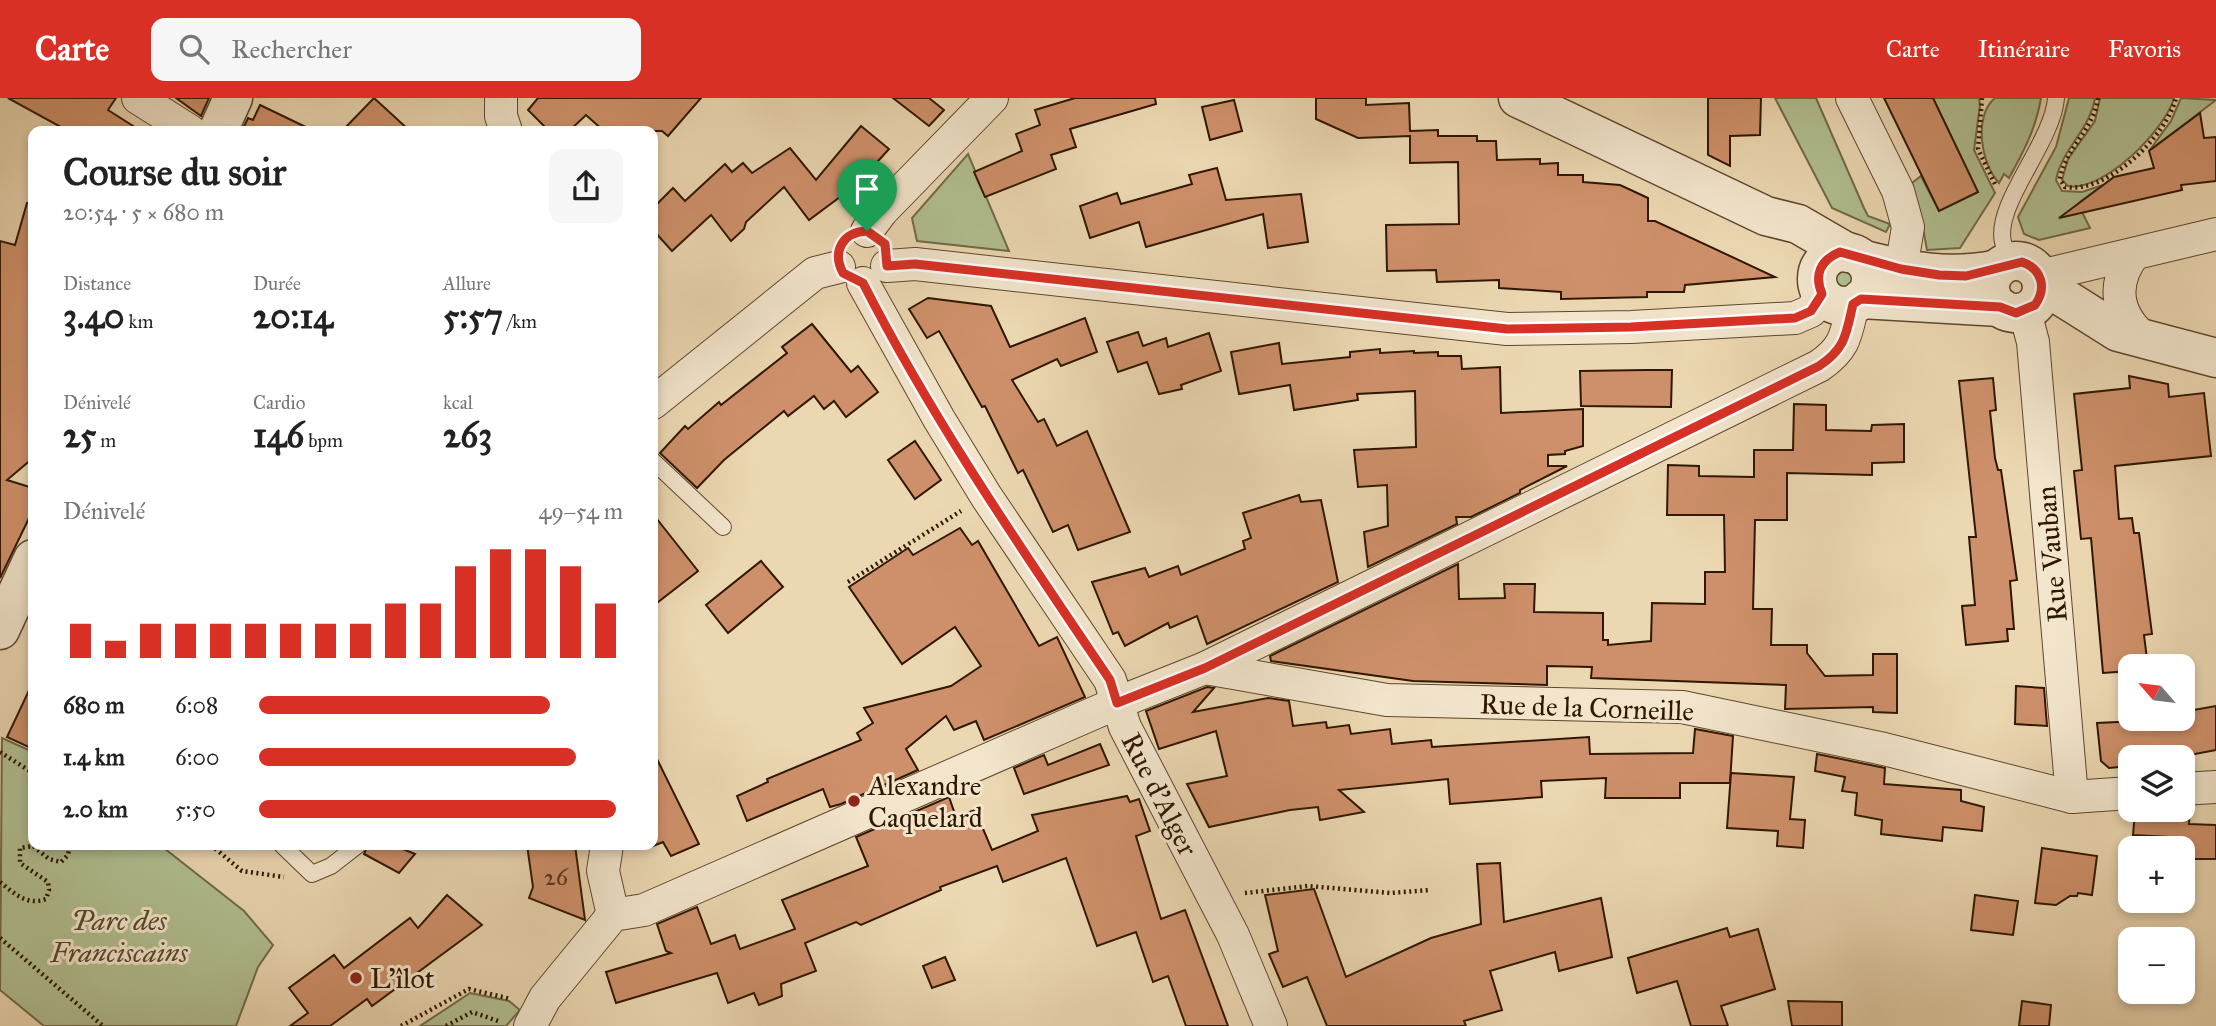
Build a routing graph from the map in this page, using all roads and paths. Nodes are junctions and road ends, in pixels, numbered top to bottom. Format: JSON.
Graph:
{"nodes":[{"id":1,"x":138,"y":98,"type":"edge"},
{"id":2,"x":233,"y":98,"type":"edge"},
{"id":3,"x":501,"y":98,"type":"edge"},
{"id":4,"x":992,"y":98,"type":"edge"},
{"id":5,"x":1518,"y":98,"type":"edge"},
{"id":6,"x":1852,"y":98,"type":"edge"},
{"id":7,"x":1982,"y":98,"type":"edge"},
{"id":8,"x":2056,"y":98,"type":"edge"},
{"id":9,"x":2098,"y":98,"type":"edge"},
{"id":10,"x":2176,"y":98,"type":"edge"},
{"id":11,"x":182,"y":126,"type":"edge"},
{"id":12,"x":220,"y":126,"type":"edge"},
{"id":13,"x":504,"y":126,"type":"edge"},
{"id":14,"x":2014,"y":196,"type":"junction"},
{"id":15,"x":1766,"y":216,"type":"junction"},
{"id":16,"x":867,"y":231,"type":"junction"},
{"id":17,"x":2216,"y":234,"type":"edge"},
{"id":18,"x":2134,"y":254,"type":"junction"},
{"id":19,"x":1856,"y":257,"type":"junction"},
{"id":20,"x":1901,"y":269,"type":"junction"},
{"id":21,"x":863,"y":272,"type":"junction"},
{"id":22,"x":2021,"y":288,"type":"junction"},
{"id":23,"x":1839,"y":294,"type":"junction"},
{"id":24,"x":2132,"y":335,"type":"junction"},
{"id":25,"x":2216,"y":358,"type":"edge"},
{"id":26,"x":658,"y":399,"type":"edge"},
{"id":27,"x":658,"y":466,"type":"edge"},
{"id":28,"x":986,"y":496,"type":"junction"},
{"id":29,"x":723,"y":527,"type":"dead end"},
{"id":30,"x":28,"y":570,"type":"edge"},
{"id":31,"x":848,"y":582,"type":"dead end"},
{"id":32,"x":0,"y":631,"type":"edge"},
{"id":33,"x":1205,"y":668,"type":"junction"},
{"id":34,"x":1117,"y":703,"type":"junction"},
{"id":35,"x":0,"y":752,"type":"edge"},
{"id":36,"x":28,"y":770,"type":"edge"},
{"id":37,"x":2216,"y":787,"type":"edge"},
{"id":38,"x":2195,"y":788,"type":"edge"},
{"id":39,"x":2118,"y":794,"type":"edge"},
{"id":40,"x":2072,"y":797,"type":"junction"},
{"id":41,"x":28,"y":847,"type":"edge"},
{"id":42,"x":38,"y":850,"type":"edge"},
{"id":43,"x":69,"y":850,"type":"edge"},
{"id":44,"x":217,"y":850,"type":"edge"},
{"id":45,"x":287,"y":850,"type":"edge"},
{"id":46,"x":352,"y":850,"type":"edge"},
{"id":47,"x":606,"y":850,"type":"edge"},
{"id":48,"x":312,"y":874,"type":"junction"},
{"id":49,"x":0,"y":882,"type":"edge"},
{"id":50,"x":1430,"y":890,"type":"dead end"},
{"id":51,"x":1213,"y":897,"type":"junction"},
{"id":52,"x":613,"y":915,"type":"junction"},
{"id":53,"x":0,"y":938,"type":"edge"},
{"id":54,"x":524,"y":1022,"type":"edge"},
{"id":55,"x":103,"y":1026,"type":"edge"},
{"id":56,"x":401,"y":1026,"type":"edge"},
{"id":57,"x":446,"y":1026,"type":"edge"},
{"id":58,"x":1271,"y":1026,"type":"edge"}],
"edges":[{"from":1,"to":11,"type":"street"},
{"from":2,"to":12,"type":"street"},
{"from":3,"to":13,"type":"street"},
{"from":4,"to":16,"type":"street"},
{"from":5,"to":15,"type":"street"},
{"from":6,"to":20,"type":"street"},
{"from":7,"to":14,"type":"path"},
{"from":8,"to":14,"type":"lane"},
{"from":9,"to":10,"type":"path"},
{"from":14,"to":22,"type":"lane"},
{"from":15,"to":19,"type":"street"},
{"from":15,"to":23,"type":"street"},
{"from":16,"to":21,"type":"street","name":"Rue d'Alger"},
{"from":16,"to":21,"type":"street"},
{"from":17,"to":18,"type":"street"},
{"from":18,"to":22,"type":"street"},
{"from":18,"to":24,"type":"street"},
{"from":19,"to":20,"type":"street"},
{"from":19,"to":23,"type":"street"},
{"from":20,"to":22,"type":"street"},
{"from":21,"to":23,"type":"street"},
{"from":21,"to":26,"type":"street"},
{"from":21,"to":28,"type":"street","name":"Rue d'Alger"},
{"from":22,"to":23,"type":"street"},
{"from":22,"to":24,"type":"street"},
{"from":22,"to":40,"type":"street","name":"Rue Vauban"},
{"from":23,"to":33,"type":"street"},
{"from":24,"to":25,"type":"street"},
{"from":27,"to":29,"type":"lane"},
{"from":28,"to":31,"type":"path"},
{"from":28,"to":34,"type":"street","name":"Rue d'Alger"},
{"from":30,"to":32,"type":"street"},
{"from":33,"to":34,"type":"street"},
{"from":33,"to":40,"type":"street","name":"Rue de la Corneille"},
{"from":34,"to":51,"type":"street","name":"Rue d'Alger"},
{"from":34,"to":52,"type":"street"},
{"from":35,"to":36,"type":"path"},
{"from":37,"to":38,"type":"street"},
{"from":39,"to":40,"type":"street","name":"Rue de la Corneille"},
{"from":41,"to":49,"type":"path"},
{"from":42,"to":43,"type":"path"},
{"from":44,"to":48,"type":"path"},
{"from":45,"to":48,"type":"lane"},
{"from":46,"to":48,"type":"lane"},
{"from":47,"to":52,"type":"street"},
{"from":50,"to":51,"type":"path"},
{"from":51,"to":58,"type":"street","name":"Rue d'Alger"},
{"from":52,"to":54,"type":"street"},
{"from":53,"to":55,"type":"path"},
{"from":54,"to":56,"type":"path"},
{"from":54,"to":57,"type":"path"}]}
